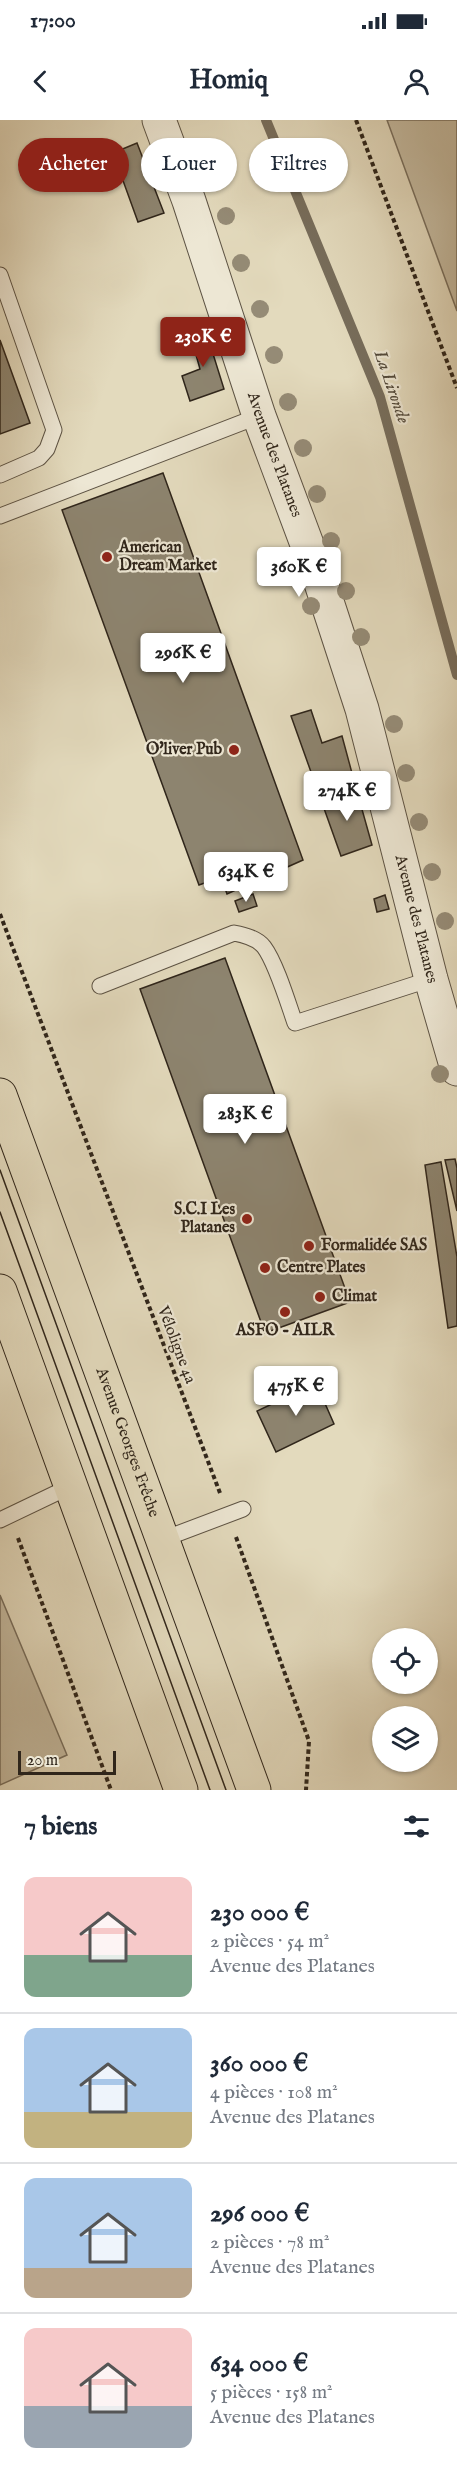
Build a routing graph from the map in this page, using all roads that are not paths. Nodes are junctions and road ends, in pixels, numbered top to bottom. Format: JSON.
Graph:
{"nodes":[{"id":1,"x":159,"y":120,"type":"edge"},
{"id":2,"x":0,"y":275,"type":"edge"},
{"id":3,"x":259,"y":416,"type":"junction"},
{"id":4,"x":0,"y":475,"type":"edge"},
{"id":5,"x":0,"y":516,"type":"edge"},
{"id":6,"x":431,"y":979,"type":"junction"},
{"id":7,"x":100,"y":986,"type":"dead end"},
{"id":8,"x":457,"y":1069,"type":"edge"},
{"id":9,"x":0,"y":1095,"type":"edge"},
{"id":10,"x":0,"y":1291,"type":"edge"},
{"id":11,"x":71,"y":1486,"type":"junction"},
{"id":12,"x":243,"y":1509,"type":"dead end"},
{"id":13,"x":5,"y":1517,"type":"edge"},
{"id":14,"x":161,"y":1540,"type":"junction"},
{"id":15,"x":182,"y":1790,"type":"edge"},
{"id":16,"x":254,"y":1790,"type":"edge"}],
"edges":[{"from":1,"to":3,"type":"street","name":"Avenue des Platanes"},
{"from":2,"to":4,"type":"lane"},
{"from":3,"to":5,"type":"lane"},
{"from":3,"to":6,"type":"street","name":"Avenue des Platanes"},
{"from":6,"to":7,"type":"lane"},
{"from":6,"to":8,"type":"street","name":"Avenue des Platanes"},
{"from":9,"to":14,"type":"main road","name":"Avenue Georges Frêche"},
{"from":10,"to":11,"type":"main road"},
{"from":11,"to":13,"type":"lane"},
{"from":11,"to":15,"type":"main road"},
{"from":12,"to":14,"type":"lane"},
{"from":14,"to":16,"type":"main road","name":"Avenue Georges Frêche"}]}
